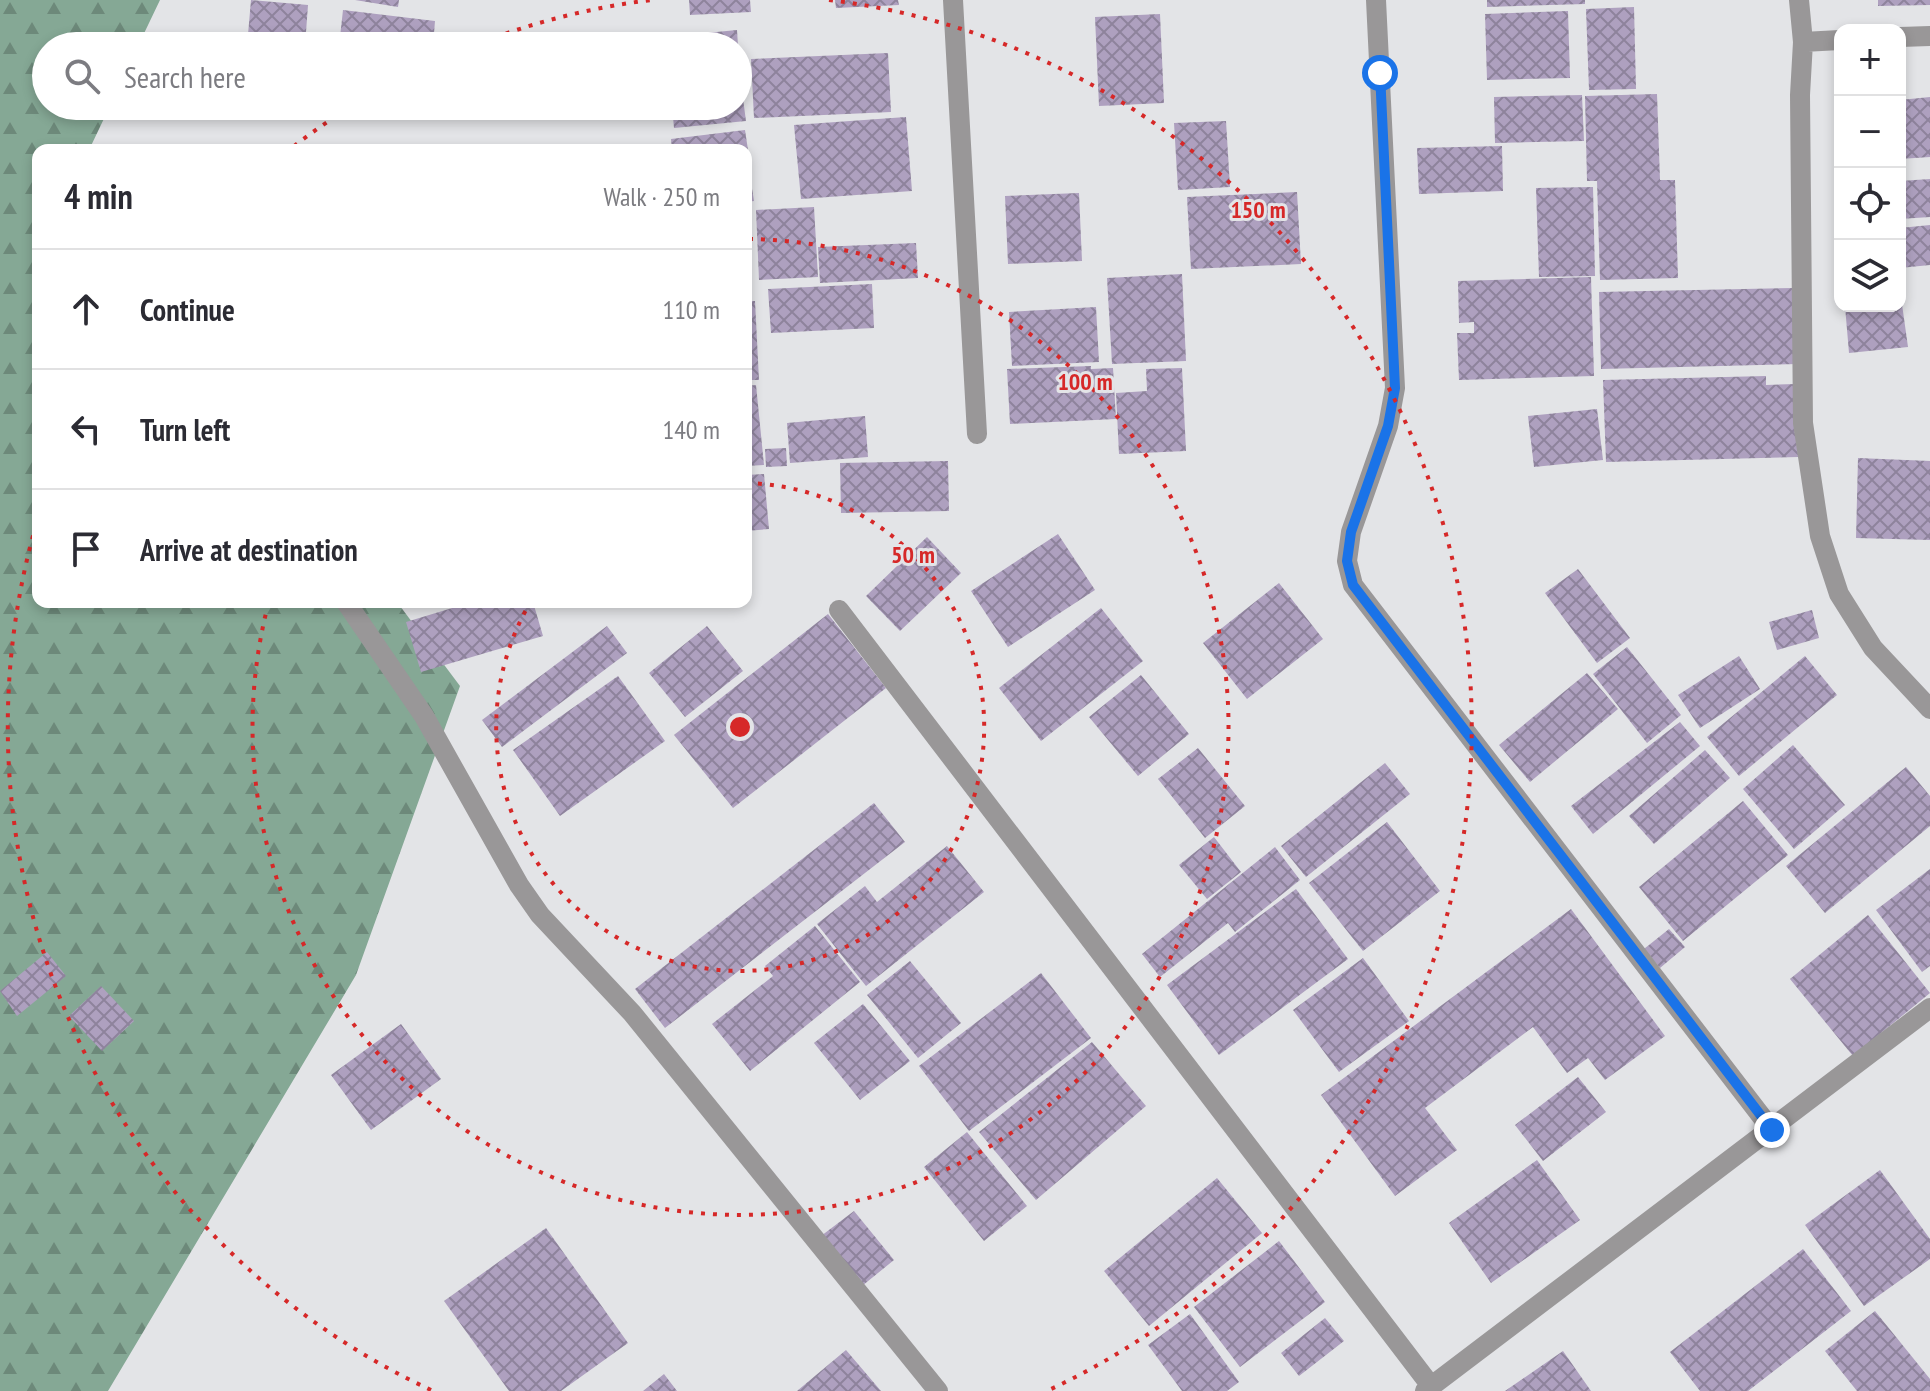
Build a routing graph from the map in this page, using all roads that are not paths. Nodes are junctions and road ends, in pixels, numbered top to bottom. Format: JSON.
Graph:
{"nodes":[{"id":1,"x":953,"y":0,"type":"edge"},
{"id":2,"x":1376,"y":0,"type":"edge"},
{"id":3,"x":1799,"y":0,"type":"edge"},
{"id":4,"x":1930,"y":36,"type":"edge"},
{"id":5,"x":1906,"y":37,"type":"edge"},
{"id":6,"x":1834,"y":40,"type":"edge"},
{"id":7,"x":1803,"y":42,"type":"junction"},
{"id":8,"x":977,"y":434,"type":"dead end"},
{"id":9,"x":350,"y":608,"type":"edge"},
{"id":10,"x":839,"y":610,"type":"dead end"},
{"id":11,"x":1930,"y":709,"type":"edge"},
{"id":12,"x":1930,"y":1008,"type":"edge"},
{"id":13,"x":1772,"y":1130,"type":"junction"},
{"id":14,"x":1428,"y":1388,"type":"edge"},
{"id":15,"x":938,"y":1391,"type":"edge"}],
"edges":[{"from":1,"to":8,"type":"street"},
{"from":2,"to":13,"type":"street"},
{"from":3,"to":7,"type":"street"},
{"from":4,"to":5,"type":"street"},
{"from":6,"to":7,"type":"street"},
{"from":7,"to":11,"type":"street"},
{"from":9,"to":15,"type":"street"},
{"from":10,"to":14,"type":"street"},
{"from":12,"to":13,"type":"street"},
{"from":13,"to":14,"type":"street"}]}
